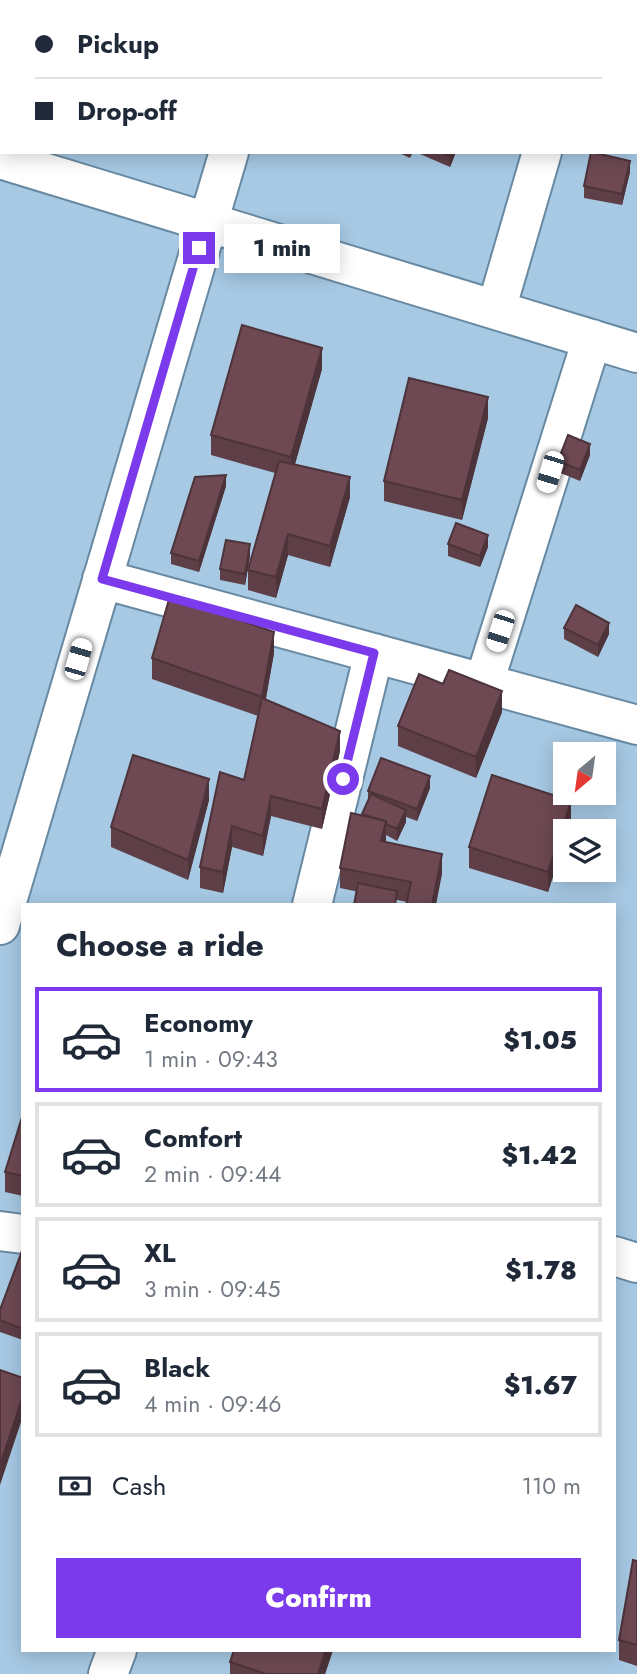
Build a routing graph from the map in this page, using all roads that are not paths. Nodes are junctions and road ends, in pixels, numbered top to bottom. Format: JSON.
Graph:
{"nodes":[{"id":1,"x":228,"y":154,"type":"edge"},
{"id":2,"x":541,"y":154,"type":"edge"},
{"id":3,"x":0,"y":159,"type":"edge"},
{"id":4,"x":207,"y":222,"type":"junction"},
{"id":5,"x":496,"y":310,"type":"junction"},
{"id":6,"x":592,"y":339,"type":"junction"},
{"id":7,"x":637,"y":353,"type":"edge"},
{"id":8,"x":102,"y":579,"type":"junction"},
{"id":9,"x":374,"y":653,"type":"junction"},
{"id":10,"x":484,"y":684,"type":"junction"},
{"id":11,"x":637,"y":725,"type":"edge"},
{"id":12,"x":312,"y":903,"type":"edge"},
{"id":13,"x":0,"y":925,"type":"edge"},
{"id":14,"x":0,"y":1231,"type":"edge"},
{"id":15,"x":21,"y":1234,"type":"edge"},
{"id":16,"x":616,"y":1257,"type":"edge"},
{"id":17,"x":637,"y":1263,"type":"edge"},
{"id":18,"x":116,"y":1652,"type":"edge"},
{"id":19,"x":108,"y":1674,"type":"edge"}],
"edges":[{"from":1,"to":4,"type":"street"},
{"from":2,"to":5,"type":"street"},
{"from":3,"to":4,"type":"street"},
{"from":4,"to":5,"type":"street"},
{"from":4,"to":8,"type":"street"},
{"from":5,"to":6,"type":"street"},
{"from":6,"to":7,"type":"street"},
{"from":6,"to":10,"type":"street"},
{"from":8,"to":9,"type":"street"},
{"from":8,"to":13,"type":"street"},
{"from":9,"to":10,"type":"street"},
{"from":9,"to":12,"type":"street"},
{"from":10,"to":11,"type":"street"},
{"from":14,"to":15,"type":"street"},
{"from":16,"to":17,"type":"street"},
{"from":18,"to":19,"type":"street"}]}
